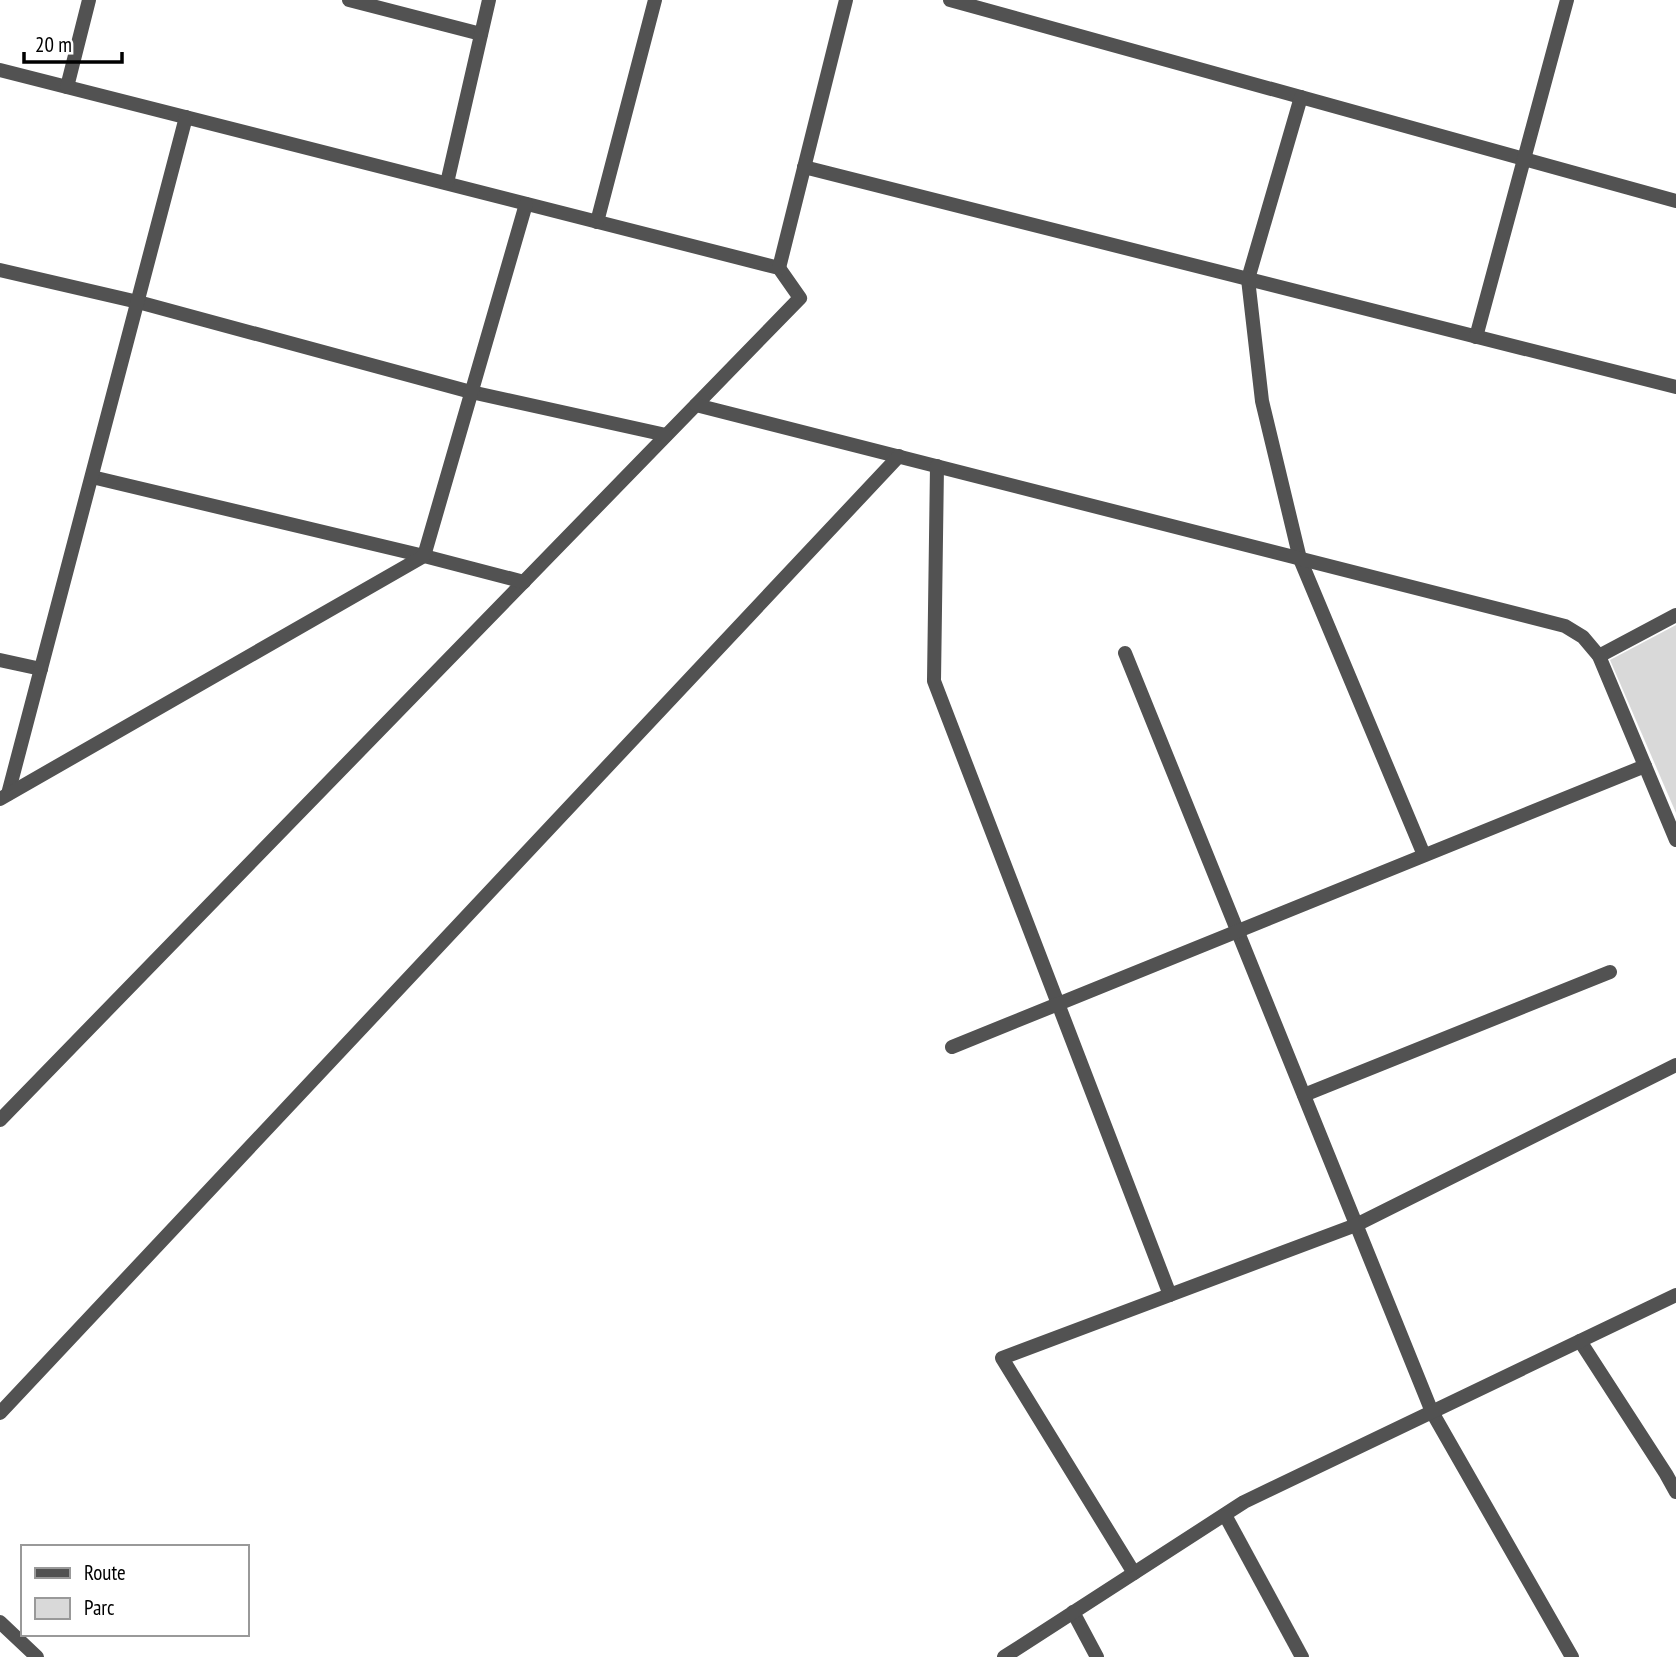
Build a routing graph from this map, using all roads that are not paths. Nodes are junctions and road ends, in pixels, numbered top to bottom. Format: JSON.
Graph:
{"nodes":[{"id":1,"x":89,"y":0,"type":"edge"},
{"id":2,"x":349,"y":0,"type":"edge"},
{"id":3,"x":489,"y":0,"type":"edge"},
{"id":4,"x":655,"y":0,"type":"edge"},
{"id":5,"x":846,"y":0,"type":"edge"},
{"id":6,"x":950,"y":0,"type":"edge"},
{"id":7,"x":1567,"y":0,"type":"edge"},
{"id":8,"x":481,"y":34,"type":"junction"},
{"id":9,"x":0,"y":69,"type":"edge"},
{"id":10,"x":67,"y":87,"type":"junction"},
{"id":11,"x":1301,"y":97,"type":"junction"},
{"id":12,"x":186,"y":117,"type":"junction"},
{"id":13,"x":1524,"y":159,"type":"junction"},
{"id":14,"x":804,"y":167,"type":"junction"},
{"id":15,"x":447,"y":183,"type":"junction"},
{"id":16,"x":1676,"y":201,"type":"edge"},
{"id":17,"x":526,"y":204,"type":"junction"},
{"id":18,"x":597,"y":222,"type":"junction"},
{"id":19,"x":779,"y":268,"type":"junction"},
{"id":20,"x":0,"y":270,"type":"edge"},
{"id":21,"x":1248,"y":279,"type":"junction"},
{"id":22,"x":138,"y":302,"type":"junction"},
{"id":23,"x":1476,"y":337,"type":"junction"},
{"id":24,"x":1676,"y":387,"type":"edge"},
{"id":25,"x":471,"y":392,"type":"junction"},
{"id":26,"x":696,"y":405,"type":"junction"},
{"id":27,"x":666,"y":435,"type":"junction"},
{"id":28,"x":899,"y":456,"type":"junction"},
{"id":29,"x":937,"y":466,"type":"junction"},
{"id":30,"x":92,"y":477,"type":"junction"},
{"id":31,"x":424,"y":556,"type":"junction"},
{"id":32,"x":1300,"y":559,"type":"junction"},
{"id":33,"x":524,"y":582,"type":"junction"},
{"id":34,"x":1676,"y":615,"type":"edge"},
{"id":35,"x":1125,"y":653,"type":"dead end"},
{"id":36,"x":1599,"y":656,"type":"junction"},
{"id":37,"x":0,"y":660,"type":"edge"},
{"id":38,"x":41,"y":669,"type":"junction"},
{"id":39,"x":1645,"y":766,"type":"junction"},
{"id":40,"x":4,"y":796,"type":"edge"},
{"id":41,"x":1676,"y":840,"type":"edge"},
{"id":42,"x":1424,"y":855,"type":"junction"},
{"id":43,"x":1237,"y":931,"type":"junction"},
{"id":44,"x":1610,"y":972,"type":"dead end"},
{"id":45,"x":1058,"y":1004,"type":"junction"},
{"id":46,"x":952,"y":1046,"type":"dead end"},
{"id":47,"x":1676,"y":1065,"type":"edge"},
{"id":48,"x":1304,"y":1096,"type":"junction"},
{"id":49,"x":0,"y":1120,"type":"edge"},
{"id":50,"x":1356,"y":1225,"type":"junction"},
{"id":51,"x":1170,"y":1295,"type":"junction"},
{"id":52,"x":1676,"y":1295,"type":"edge"},
{"id":53,"x":1580,"y":1341,"type":"junction"},
{"id":54,"x":1432,"y":1412,"type":"junction"},
{"id":55,"x":0,"y":1413,"type":"edge"},
{"id":56,"x":1676,"y":1492,"type":"edge"},
{"id":57,"x":1225,"y":1515,"type":"junction"},
{"id":58,"x":1134,"y":1573,"type":"junction"},
{"id":59,"x":1073,"y":1612,"type":"junction"},
{"id":60,"x":0,"y":1622,"type":"edge"},
{"id":61,"x":37,"y":1657,"type":"edge"},
{"id":62,"x":1004,"y":1657,"type":"edge"},
{"id":63,"x":1097,"y":1657,"type":"edge"},
{"id":64,"x":1303,"y":1657,"type":"edge"},
{"id":65,"x":1572,"y":1657,"type":"edge"}],
"edges":[{"from":1,"to":10,"type":"street"},
{"from":2,"to":8,"type":"street"},
{"from":3,"to":8,"type":"street"},
{"from":4,"to":18,"type":"street"},
{"from":5,"to":14,"type":"street"},
{"from":6,"to":11,"type":"street"},
{"from":7,"to":13,"type":"street"},
{"from":8,"to":15,"type":"street"},
{"from":9,"to":10,"type":"street"},
{"from":10,"to":12,"type":"street"},
{"from":11,"to":13,"type":"street"},
{"from":11,"to":21,"type":"street"},
{"from":12,"to":15,"type":"street"},
{"from":12,"to":22,"type":"street"},
{"from":13,"to":16,"type":"street"},
{"from":13,"to":23,"type":"street"},
{"from":14,"to":19,"type":"street"},
{"from":14,"to":21,"type":"street"},
{"from":15,"to":17,"type":"street"},
{"from":17,"to":18,"type":"street"},
{"from":17,"to":25,"type":"street"},
{"from":18,"to":19,"type":"street"},
{"from":19,"to":26,"type":"street"},
{"from":20,"to":22,"type":"street"},
{"from":21,"to":23,"type":"street"},
{"from":21,"to":32,"type":"street"},
{"from":22,"to":25,"type":"street"},
{"from":22,"to":30,"type":"street"},
{"from":23,"to":24,"type":"street"},
{"from":25,"to":27,"type":"street"},
{"from":25,"to":31,"type":"street"},
{"from":26,"to":27,"type":"street"},
{"from":26,"to":28,"type":"street"},
{"from":27,"to":33,"type":"street"},
{"from":28,"to":29,"type":"street"},
{"from":28,"to":55,"type":"street"},
{"from":29,"to":32,"type":"street"},
{"from":29,"to":45,"type":"street"},
{"from":30,"to":31,"type":"street"},
{"from":30,"to":38,"type":"street"},
{"from":31,"to":33,"type":"street"},
{"from":31,"to":40,"type":"street"},
{"from":32,"to":36,"type":"street"},
{"from":32,"to":42,"type":"street"},
{"from":33,"to":49,"type":"street"},
{"from":34,"to":36,"type":"street"},
{"from":35,"to":43,"type":"street"},
{"from":36,"to":39,"type":"street"},
{"from":37,"to":38,"type":"street"},
{"from":38,"to":40,"type":"street"},
{"from":39,"to":41,"type":"street"},
{"from":39,"to":42,"type":"street"},
{"from":42,"to":43,"type":"street"},
{"from":43,"to":45,"type":"street"},
{"from":43,"to":48,"type":"street"},
{"from":44,"to":48,"type":"street"},
{"from":45,"to":46,"type":"street"},
{"from":45,"to":51,"type":"street"},
{"from":47,"to":50,"type":"street"},
{"from":48,"to":50,"type":"street"},
{"from":50,"to":51,"type":"street"},
{"from":50,"to":54,"type":"street"},
{"from":51,"to":58,"type":"street"},
{"from":52,"to":53,"type":"street"},
{"from":53,"to":54,"type":"street"},
{"from":53,"to":56,"type":"street"},
{"from":54,"to":57,"type":"street"},
{"from":54,"to":65,"type":"street"},
{"from":57,"to":58,"type":"street"},
{"from":57,"to":64,"type":"street"},
{"from":58,"to":59,"type":"street"},
{"from":59,"to":62,"type":"street"},
{"from":59,"to":63,"type":"street"},
{"from":60,"to":61,"type":"street"}]}
